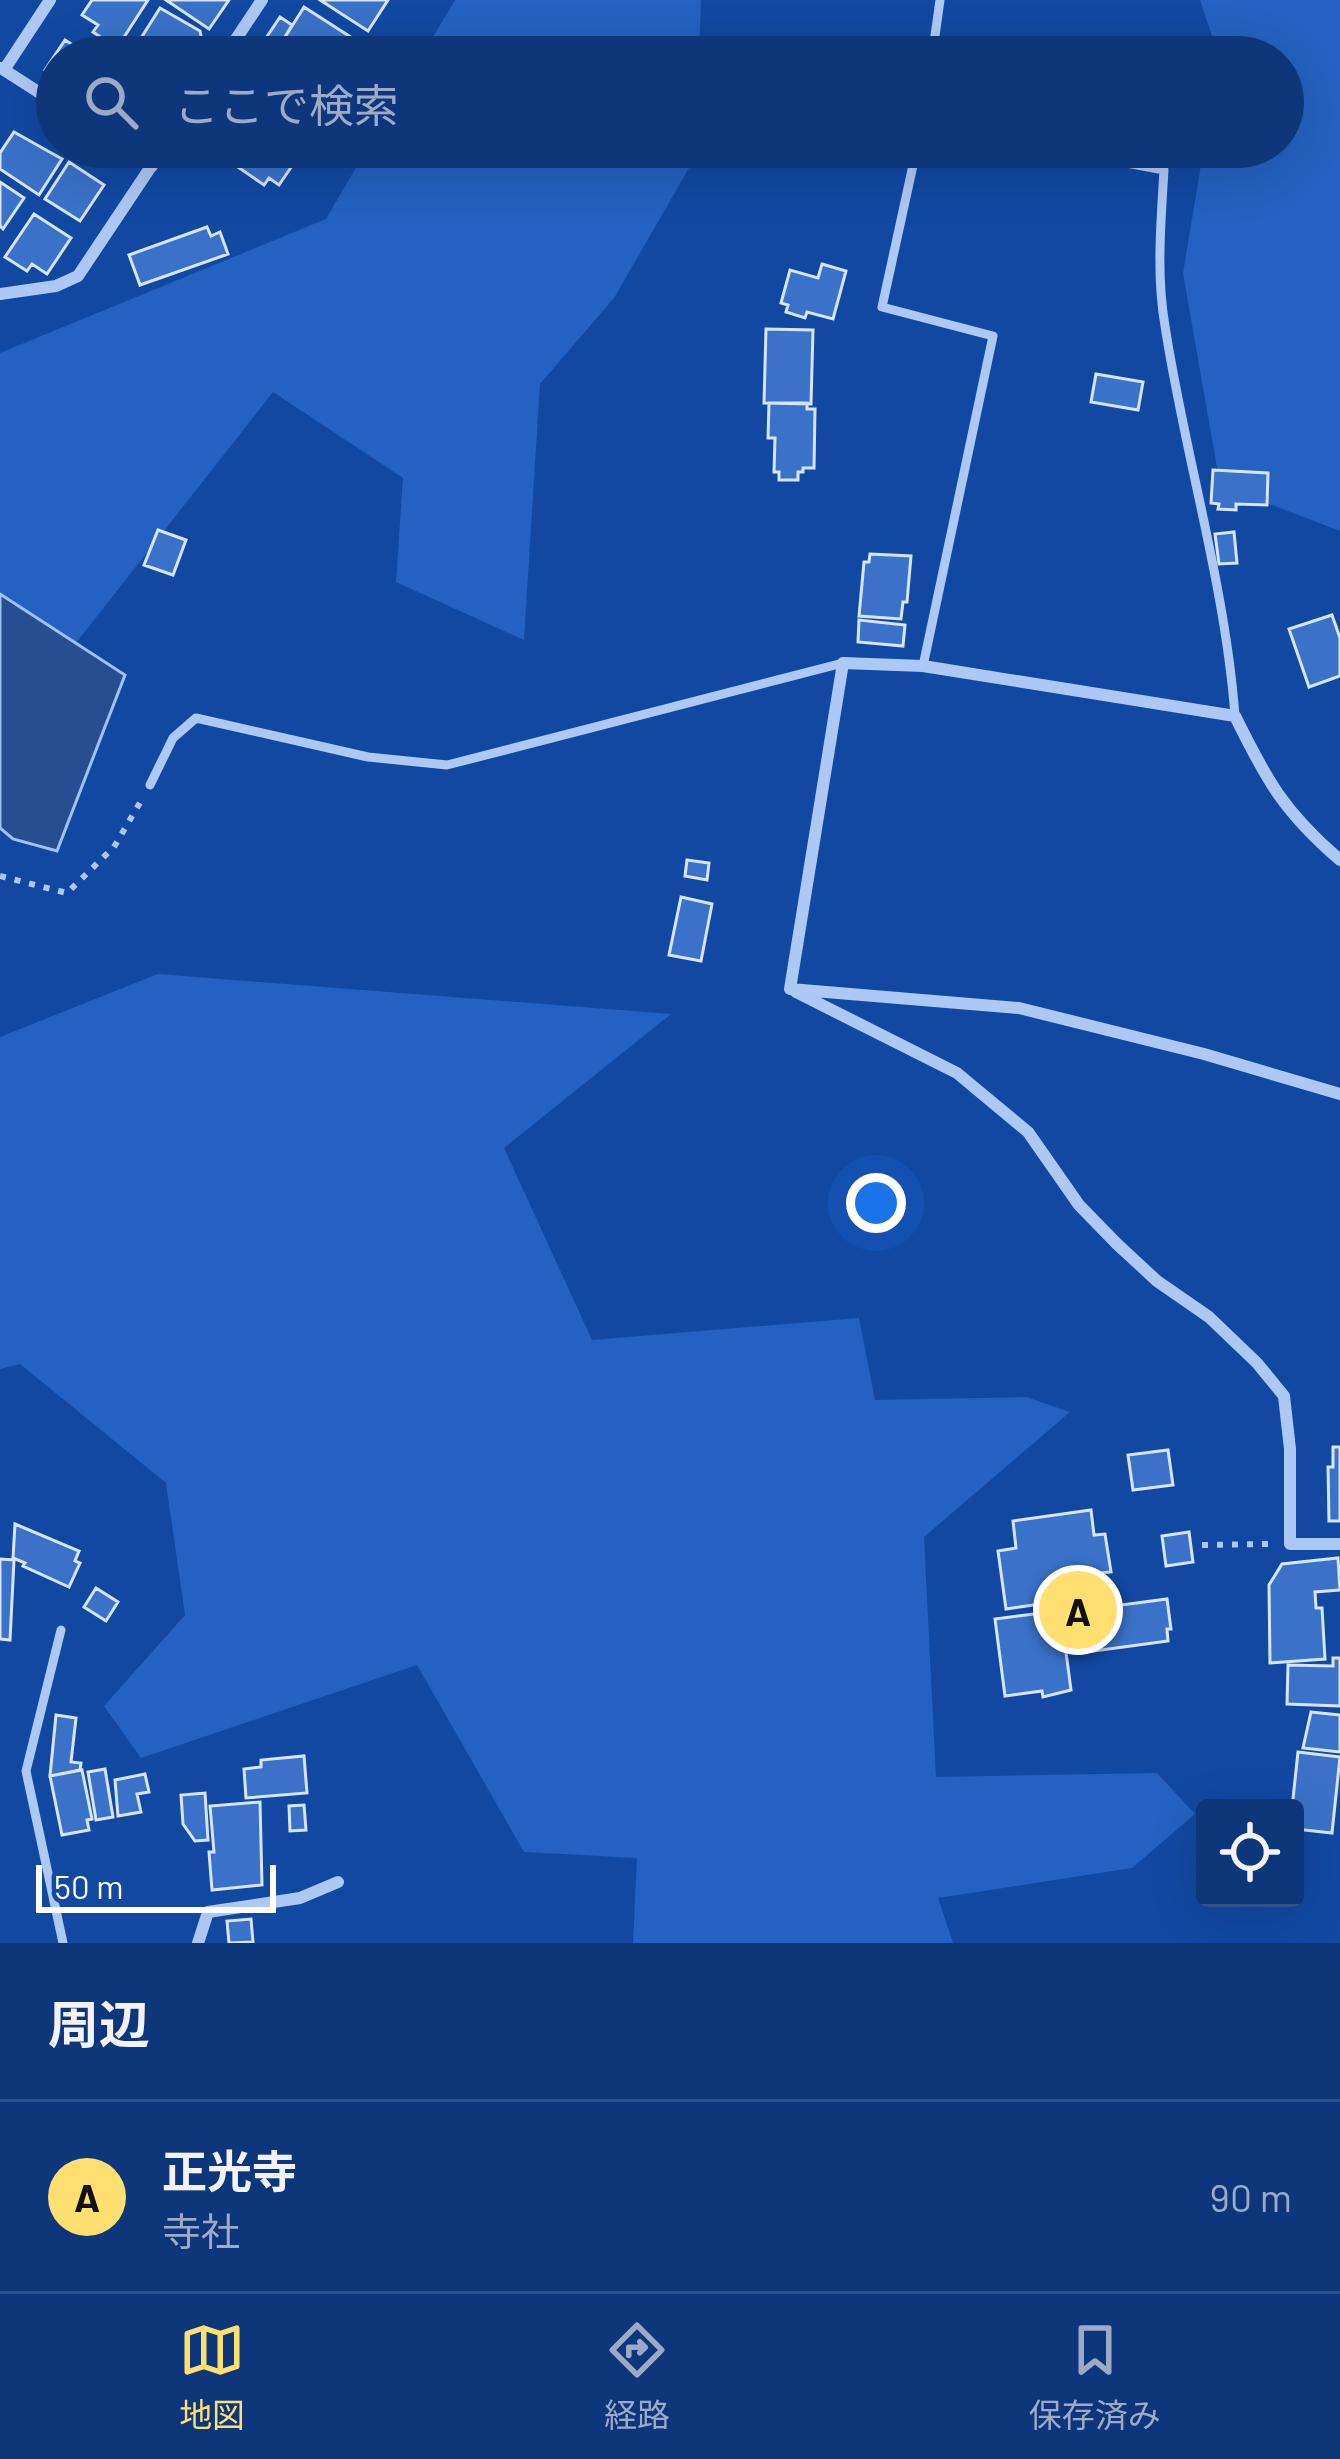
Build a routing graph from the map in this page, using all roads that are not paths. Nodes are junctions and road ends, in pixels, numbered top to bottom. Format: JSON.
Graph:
{"nodes":[{"id":1,"x":50,"y":0,"type":"edge"},
{"id":2,"x":262,"y":0,"type":"edge"},
{"id":3,"x":940,"y":0,"type":"edge"},
{"id":4,"x":238,"y":36,"type":"edge"},
{"id":5,"x":935,"y":36,"type":"edge"},
{"id":6,"x":2,"y":68,"type":"edge"},
{"id":7,"x":36,"y":90,"type":"edge"},
{"id":8,"x":151,"y":168,"type":"edge"},
{"id":9,"x":912,"y":168,"type":"edge"},
{"id":10,"x":1153,"y":168,"type":"edge"},
{"id":11,"x":4,"y":289,"type":"edge"},
{"id":12,"x":843,"y":663,"type":"junction"},
{"id":13,"x":923,"y":666,"type":"junction"},
{"id":14,"x":1235,"y":716,"type":"junction"},
{"id":15,"x":151,"y":785,"type":"road end"},
{"id":16,"x":1340,"y":860,"type":"edge"},
{"id":17,"x":790,"y":989,"type":"junction"},
{"id":18,"x":1340,"y":1094,"type":"edge"},
{"id":19,"x":1340,"y":1544,"type":"edge"},
{"id":20,"x":61,"y":1630,"type":"dead end"},
{"id":21,"x":338,"y":1882,"type":"dead end"},
{"id":22,"x":63,"y":1943,"type":"edge"},
{"id":23,"x":198,"y":1943,"type":"edge"}],
"edges":[{"from":1,"to":6,"type":"street"},
{"from":2,"to":4,"type":"street"},
{"from":3,"to":5,"type":"lane"},
{"from":6,"to":7,"type":"street"},
{"from":8,"to":11,"type":"street"},
{"from":9,"to":13,"type":"lane"},
{"from":10,"to":14,"type":"lane"},
{"from":12,"to":13,"type":"street"},
{"from":12,"to":15,"type":"lane"},
{"from":12,"to":17,"type":"street"},
{"from":13,"to":14,"type":"street"},
{"from":14,"to":16,"type":"street"},
{"from":17,"to":18,"type":"street"},
{"from":17,"to":19,"type":"street"},
{"from":20,"to":22,"type":"lane"},
{"from":21,"to":23,"type":"street"}]}
